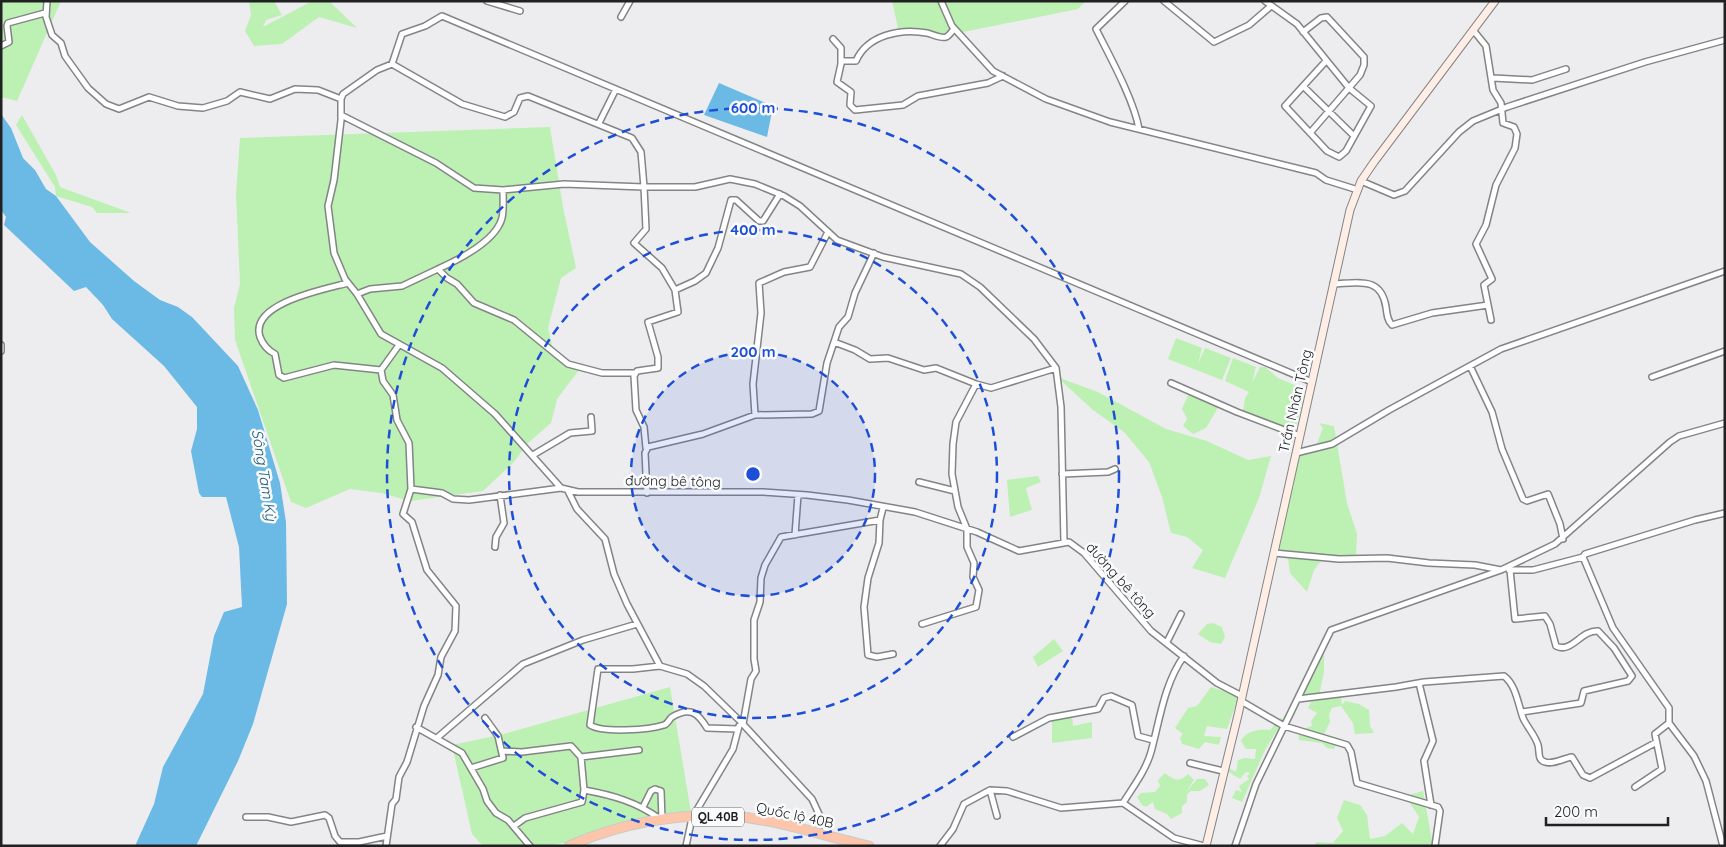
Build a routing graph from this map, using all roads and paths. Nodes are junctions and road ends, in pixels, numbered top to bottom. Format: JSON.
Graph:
{"nodes":[{"id":1,"x":47,"y":1,"type":"edge"},
{"id":2,"x":487,"y":1,"type":"edge"},
{"id":3,"x":630,"y":1,"type":"edge"},
{"id":4,"x":941,"y":1,"type":"edge"},
{"id":5,"x":1125,"y":1,"type":"edge"},
{"id":6,"x":1164,"y":1,"type":"edge"},
{"id":7,"x":1265,"y":1,"type":"edge"},
{"id":8,"x":1495,"y":1,"type":"edge"},
{"id":9,"x":1271,"y":6,"type":"junction"},
{"id":10,"x":520,"y":10,"type":"dead end"},
{"id":11,"x":45,"y":13,"type":"junction"},
{"id":12,"x":621,"y":17,"type":"dead end"},
{"id":13,"x":954,"y":29,"type":"junction"},
{"id":14,"x":1473,"y":30,"type":"junction"},
{"id":15,"x":1303,"y":32,"type":"junction"},
{"id":16,"x":833,"y":39,"type":"dead end"},
{"id":17,"x":1725,"y":40,"type":"edge"},
{"id":18,"x":1,"y":46,"type":"edge"},
{"id":19,"x":841,"y":60,"type":"junction"},
{"id":20,"x":1326,"y":61,"type":"junction"},
{"id":21,"x":392,"y":64,"type":"junction"},
{"id":22,"x":1566,"y":69,"type":"dead end"},
{"id":23,"x":1004,"y":76,"type":"junction"},
{"id":24,"x":1493,"y":78,"type":"junction"},
{"id":25,"x":1303,"y":86,"type":"junction"},
{"id":26,"x":1348,"y":88,"type":"junction"},
{"id":27,"x":616,"y":89,"type":"junction"},
{"id":28,"x":341,"y":99,"type":"junction"},
{"id":29,"x":1502,"y":109,"type":"junction"},
{"id":30,"x":1329,"y":110,"type":"junction"},
{"id":31,"x":342,"y":115,"type":"junction"},
{"id":32,"x":598,"y":123,"type":"junction"},
{"id":33,"x":1139,"y":129,"type":"junction"},
{"id":34,"x":1310,"y":133,"type":"junction"},
{"id":35,"x":1354,"y":136,"type":"junction"},
{"id":36,"x":1361,"y":181,"type":"junction"},
{"id":37,"x":644,"y":187,"type":"junction"},
{"id":38,"x":503,"y":190,"type":"junction"},
{"id":39,"x":1358,"y":190,"type":"junction"},
{"id":40,"x":780,"y":194,"type":"junction"},
{"id":41,"x":828,"y":232,"type":"junction"},
{"id":42,"x":874,"y":254,"type":"junction"},
{"id":43,"x":438,"y":269,"type":"junction"},
{"id":44,"x":1725,"y":271,"type":"edge"},
{"id":45,"x":348,"y":282,"type":"junction"},
{"id":46,"x":1333,"y":284,"type":"junction"},
{"id":47,"x":674,"y":290,"type":"junction"},
{"id":48,"x":357,"y":294,"type":"junction"},
{"id":49,"x":1488,"y":305,"type":"junction"},
{"id":50,"x":1490,"y":320,"type":"dead end"},
{"id":51,"x":834,"y":342,"type":"junction"},
{"id":52,"x":1,"y":345,"type":"edge"},
{"id":53,"x":399,"y":345,"type":"junction"},
{"id":54,"x":1725,"y":351,"type":"edge"},
{"id":55,"x":1,"y":352,"type":"edge"},
{"id":56,"x":1470,"y":366,"type":"junction"},
{"id":57,"x":1056,"y":368,"type":"junction"},
{"id":58,"x":381,"y":370,"type":"junction"},
{"id":59,"x":635,"y":373,"type":"junction"},
{"id":60,"x":1652,"y":377,"type":"dead end"},
{"id":61,"x":1171,"y":382,"type":"dead end"},
{"id":62,"x":1312,"y":382,"type":"junction"},
{"id":63,"x":976,"y":384,"type":"junction"},
{"id":64,"x":755,"y":415,"type":"junction"},
{"id":65,"x":590,"y":417,"type":"dead end"},
{"id":66,"x":1725,"y":423,"type":"edge"},
{"id":67,"x":1300,"y":436,"type":"junction"},
{"id":68,"x":646,"y":448,"type":"junction"},
{"id":69,"x":1296,"y":453,"type":"junction"},
{"id":70,"x":533,"y":455,"type":"junction"},
{"id":71,"x":1116,"y":469,"type":"dead end"},
{"id":72,"x":1062,"y":474,"type":"junction"},
{"id":73,"x":919,"y":482,"type":"dead end"},
{"id":74,"x":561,"y":488,"type":"junction"},
{"id":75,"x":411,"y":490,"type":"junction"},
{"id":76,"x":568,"y":491,"type":"junction"},
{"id":77,"x":955,"y":491,"type":"junction"},
{"id":78,"x":647,"y":492,"type":"junction"},
{"id":79,"x":500,"y":495,"type":"junction"},
{"id":80,"x":798,"y":495,"type":"junction"},
{"id":81,"x":884,"y":508,"type":"junction"},
{"id":82,"x":1725,"y":513,"type":"edge"},
{"id":83,"x":880,"y":520,"type":"junction"},
{"id":84,"x":967,"y":529,"type":"junction"},
{"id":85,"x":795,"y":535,"type":"junction"},
{"id":86,"x":1563,"y":539,"type":"junction"},
{"id":87,"x":1064,"y":542,"type":"junction"},
{"id":88,"x":495,"y":548,"type":"dead end"},
{"id":89,"x":1274,"y":553,"type":"junction"},
{"id":90,"x":1583,"y":557,"type":"junction"},
{"id":91,"x":1502,"y":569,"type":"junction"},
{"id":92,"x":1510,"y":570,"type":"junction"},
{"id":93,"x":1181,"y":614,"type":"dead end"},
{"id":94,"x":637,"y":624,"type":"junction"},
{"id":95,"x":922,"y":624,"type":"dead end"},
{"id":96,"x":1167,"y":642,"type":"junction"},
{"id":97,"x":893,"y":654,"type":"dead end"},
{"id":98,"x":1184,"y":656,"type":"junction"},
{"id":99,"x":660,"y":666,"type":"junction"},
{"id":100,"x":1419,"y":683,"type":"junction"},
{"id":101,"x":1241,"y":698,"type":"junction"},
{"id":102,"x":1298,"y":699,"type":"junction"},
{"id":103,"x":1522,"y":712,"type":"junction"},
{"id":104,"x":485,"y":718,"type":"dead end"},
{"id":105,"x":742,"y":722,"type":"junction"},
{"id":106,"x":1669,"y":723,"type":"junction"},
{"id":107,"x":1284,"y":726,"type":"junction"},
{"id":108,"x":416,"y":727,"type":"junction"},
{"id":109,"x":738,"y":729,"type":"junction"},
{"id":110,"x":438,"y":737,"type":"junction"},
{"id":111,"x":1012,"y":737,"type":"dead end"},
{"id":112,"x":1153,"y":740,"type":"junction"},
{"id":113,"x":1655,"y":744,"type":"junction"},
{"id":114,"x":639,"y":750,"type":"dead end"},
{"id":115,"x":502,"y":751,"type":"junction"},
{"id":116,"x":582,"y":757,"type":"junction"},
{"id":117,"x":1190,"y":763,"type":"dead end"},
{"id":118,"x":471,"y":768,"type":"junction"},
{"id":119,"x":1223,"y":771,"type":"junction"},
{"id":120,"x":1634,"y":787,"type":"dead end"},
{"id":121,"x":584,"y":790,"type":"junction"},
{"id":122,"x":990,"y":790,"type":"junction"},
{"id":123,"x":1123,"y":803,"type":"junction"},
{"id":124,"x":1431,"y":805,"type":"junction"},
{"id":125,"x":643,"y":807,"type":"junction"},
{"id":126,"x":997,"y":816,"type":"dead end"},
{"id":127,"x":246,"y":817,"type":"dead end"},
{"id":128,"x":692,"y":818,"type":"junction"},
{"id":129,"x":662,"y":820,"type":"junction"},
{"id":130,"x":514,"y":826,"type":"junction"},
{"id":131,"x":387,"y":836,"type":"junction"},
{"id":132,"x":833,"y":840,"type":"edge"},
{"id":133,"x":337,"y":843,"type":"edge"},
{"id":134,"x":386,"y":846,"type":"edge"},
{"id":135,"x":530,"y":846,"type":"edge"},
{"id":136,"x":569,"y":846,"type":"edge"},
{"id":137,"x":686,"y":846,"type":"edge"},
{"id":138,"x":869,"y":846,"type":"edge"},
{"id":139,"x":940,"y":846,"type":"edge"},
{"id":140,"x":1205,"y":846,"type":"edge"},
{"id":141,"x":1235,"y":846,"type":"edge"},
{"id":142,"x":1435,"y":846,"type":"edge"},
{"id":143,"x":1723,"y":846,"type":"edge"}],
"edges":[{"from":1,"to":11,"type":"street"},
{"from":2,"to":10,"type":"street"},
{"from":3,"to":12,"type":"street"},
{"from":4,"to":13,"type":"street"},
{"from":5,"to":33,"type":"street"},
{"from":6,"to":9,"type":"street"},
{"from":7,"to":9,"type":"street"},
{"from":8,"to":14,"type":"street","name":"Trần Nhân Tông"},
{"from":9,"to":15,"type":"street"},
{"from":11,"to":18,"type":"street"},
{"from":11,"to":28,"type":"street"},
{"from":13,"to":19,"type":"street"},
{"from":13,"to":23,"type":"street"},
{"from":14,"to":24,"type":"street"},
{"from":14,"to":36,"type":"street","name":"Trần Nhân Tông"},
{"from":15,"to":20,"type":"street"},
{"from":15,"to":26,"type":"street"},
{"from":16,"to":19,"type":"street"},
{"from":17,"to":29,"type":"street"},
{"from":19,"to":23,"type":"street"},
{"from":20,"to":25,"type":"street"},
{"from":20,"to":26,"type":"street"},
{"from":21,"to":27,"type":"street"},
{"from":21,"to":28,"type":"street"},
{"from":21,"to":32,"type":"street"},
{"from":22,"to":24,"type":"street"},
{"from":23,"to":33,"type":"street"},
{"from":24,"to":29,"type":"street"},
{"from":25,"to":30,"type":"street"},
{"from":25,"to":34,"type":"street"},
{"from":26,"to":30,"type":"street"},
{"from":26,"to":35,"type":"street"},
{"from":27,"to":32,"type":"street"},
{"from":27,"to":62,"type":"street"},
{"from":28,"to":31,"type":"street","name":"đường bê tông"},
{"from":29,"to":36,"type":"street"},
{"from":29,"to":49,"type":"street"},
{"from":30,"to":34,"type":"street"},
{"from":30,"to":35,"type":"street"},
{"from":31,"to":38,"type":"street"},
{"from":31,"to":45,"type":"street","name":"đường bê tông"},
{"from":32,"to":37,"type":"street"},
{"from":33,"to":39,"type":"street"},
{"from":34,"to":35,"type":"street"},
{"from":36,"to":39,"type":"street","name":"Trần Nhân Tông"},
{"from":37,"to":38,"type":"street"},
{"from":37,"to":40,"type":"street"},
{"from":37,"to":47,"type":"street"},
{"from":38,"to":43,"type":"street"},
{"from":39,"to":46,"type":"street","name":"Trần Nhân Tông"},
{"from":40,"to":41,"type":"street"},
{"from":40,"to":47,"type":"street"},
{"from":41,"to":42,"type":"street"},
{"from":41,"to":64,"type":"street"},
{"from":42,"to":51,"type":"street"},
{"from":42,"to":57,"type":"street"},
{"from":43,"to":48,"type":"street"},
{"from":43,"to":59,"type":"street"},
{"from":44,"to":56,"type":"street"},
{"from":45,"to":48,"type":"street","name":"đường bê tông"},
{"from":45,"to":58,"type":"street"},
{"from":46,"to":49,"type":"street"},
{"from":46,"to":62,"type":"street","name":"Trần Nhân Tông"},
{"from":47,"to":59,"type":"street"},
{"from":48,"to":53,"type":"street","name":"đường bê tông"},
{"from":49,"to":50,"type":"street"},
{"from":51,"to":63,"type":"street"},
{"from":51,"to":64,"type":"street"},
{"from":52,"to":55,"type":"street"},
{"from":53,"to":58,"type":"street"},
{"from":53,"to":70,"type":"street","name":"đường bê tông"},
{"from":54,"to":60,"type":"street"},
{"from":56,"to":69,"type":"street"},
{"from":56,"to":86,"type":"street"},
{"from":57,"to":63,"type":"street"},
{"from":57,"to":72,"type":"street"},
{"from":58,"to":75,"type":"street"},
{"from":59,"to":68,"type":"street"},
{"from":61,"to":67,"type":"street"},
{"from":62,"to":67,"type":"street","name":"Trần Nhân Tông"},
{"from":63,"to":77,"type":"street"},
{"from":64,"to":68,"type":"street"},
{"from":65,"to":70,"type":"street"},
{"from":66,"to":86,"type":"street"},
{"from":67,"to":69,"type":"street","name":"Trần Nhân Tông"},
{"from":68,"to":78,"type":"street"},
{"from":69,"to":89,"type":"street","name":"Trần Nhân Tông"},
{"from":70,"to":74,"type":"street","name":"đường bê tông"},
{"from":71,"to":72,"type":"street"},
{"from":72,"to":87,"type":"street"},
{"from":73,"to":77,"type":"street"},
{"from":74,"to":76,"type":"street","name":"đường bê tông"},
{"from":74,"to":79,"type":"street"},
{"from":75,"to":79,"type":"street"},
{"from":75,"to":108,"type":"street"},
{"from":76,"to":78,"type":"street","name":"đường bê tông"},
{"from":76,"to":94,"type":"street"},
{"from":77,"to":84,"type":"street"},
{"from":78,"to":80,"type":"street","name":"đường bê tông"},
{"from":79,"to":88,"type":"street"},
{"from":80,"to":81,"type":"street","name":"đường bê tông"},
{"from":80,"to":85,"type":"street"},
{"from":81,"to":83,"type":"street"},
{"from":81,"to":84,"type":"street","name":"đường bê tông"},
{"from":82,"to":90,"type":"street"},
{"from":83,"to":85,"type":"street"},
{"from":83,"to":97,"type":"street"},
{"from":84,"to":87,"type":"street","name":"đường bê tông"},
{"from":84,"to":95,"type":"street"},
{"from":85,"to":105,"type":"street"},
{"from":86,"to":91,"type":"street"},
{"from":87,"to":96,"type":"street","name":"đường bê tông"},
{"from":89,"to":91,"type":"street"},
{"from":89,"to":101,"type":"street","name":"Trần Nhân Tông"},
{"from":90,"to":92,"type":"street"},
{"from":90,"to":106,"type":"street"},
{"from":91,"to":92,"type":"street"},
{"from":91,"to":102,"type":"street"},
{"from":92,"to":103,"type":"street"},
{"from":93,"to":96,"type":"street"},
{"from":94,"to":99,"type":"street"},
{"from":94,"to":110,"type":"street"},
{"from":96,"to":98,"type":"street","name":"đường bê tông"},
{"from":98,"to":101,"type":"street","name":"đường bê tông"},
{"from":98,"to":112,"type":"street"},
{"from":99,"to":105,"type":"street"},
{"from":99,"to":109,"type":"street"},
{"from":100,"to":102,"type":"street"},
{"from":100,"to":103,"type":"street"},
{"from":100,"to":124,"type":"street"},
{"from":101,"to":107,"type":"street","name":"đường bê tông"},
{"from":101,"to":119,"type":"street","name":"Trần Nhân Tông"},
{"from":102,"to":107,"type":"street"},
{"from":103,"to":113,"type":"street"},
{"from":104,"to":115,"type":"street"},
{"from":105,"to":109,"type":"street"},
{"from":105,"to":132,"type":"street"},
{"from":106,"to":113,"type":"street"},
{"from":106,"to":143,"type":"street"},
{"from":107,"to":124,"type":"street","name":"đường bê tông"},
{"from":107,"to":141,"type":"street"},
{"from":108,"to":110,"type":"street"},
{"from":108,"to":131,"type":"street"},
{"from":109,"to":128,"type":"street"},
{"from":110,"to":118,"type":"street"},
{"from":111,"to":112,"type":"street"},
{"from":112,"to":123,"type":"street"},
{"from":113,"to":120,"type":"street"},
{"from":114,"to":116,"type":"street"},
{"from":115,"to":116,"type":"street"},
{"from":115,"to":118,"type":"street"},
{"from":116,"to":121,"type":"street"},
{"from":117,"to":119,"type":"street"},
{"from":118,"to":130,"type":"street"},
{"from":119,"to":140,"type":"street","name":"Trần Nhân Tông"},
{"from":121,"to":125,"type":"street"},
{"from":121,"to":130,"type":"street"},
{"from":122,"to":123,"type":"street"},
{"from":122,"to":126,"type":"street"},
{"from":122,"to":139,"type":"street"},
{"from":123,"to":140,"type":"street"},
{"from":124,"to":142,"type":"street"},
{"from":125,"to":129,"type":"street"},
{"from":125,"to":129,"type":"street"},
{"from":127,"to":133,"type":"street"},
{"from":128,"to":129,"type":"highway","name":"Quốc lộ 40B","number":"QL.40B"},
{"from":128,"to":132,"type":"highway","name":"Quốc lộ 40B","number":"QL.40B"},
{"from":128,"to":137,"type":"street"},
{"from":129,"to":136,"type":"highway","name":"Quốc lộ 40B","number":"QL.40B"},
{"from":130,"to":135,"type":"street"},
{"from":131,"to":133,"type":"street"},
{"from":131,"to":134,"type":"street"},
{"from":132,"to":138,"type":"highway","name":"Quốc lộ 40B","number":"QL.40B"}]}
